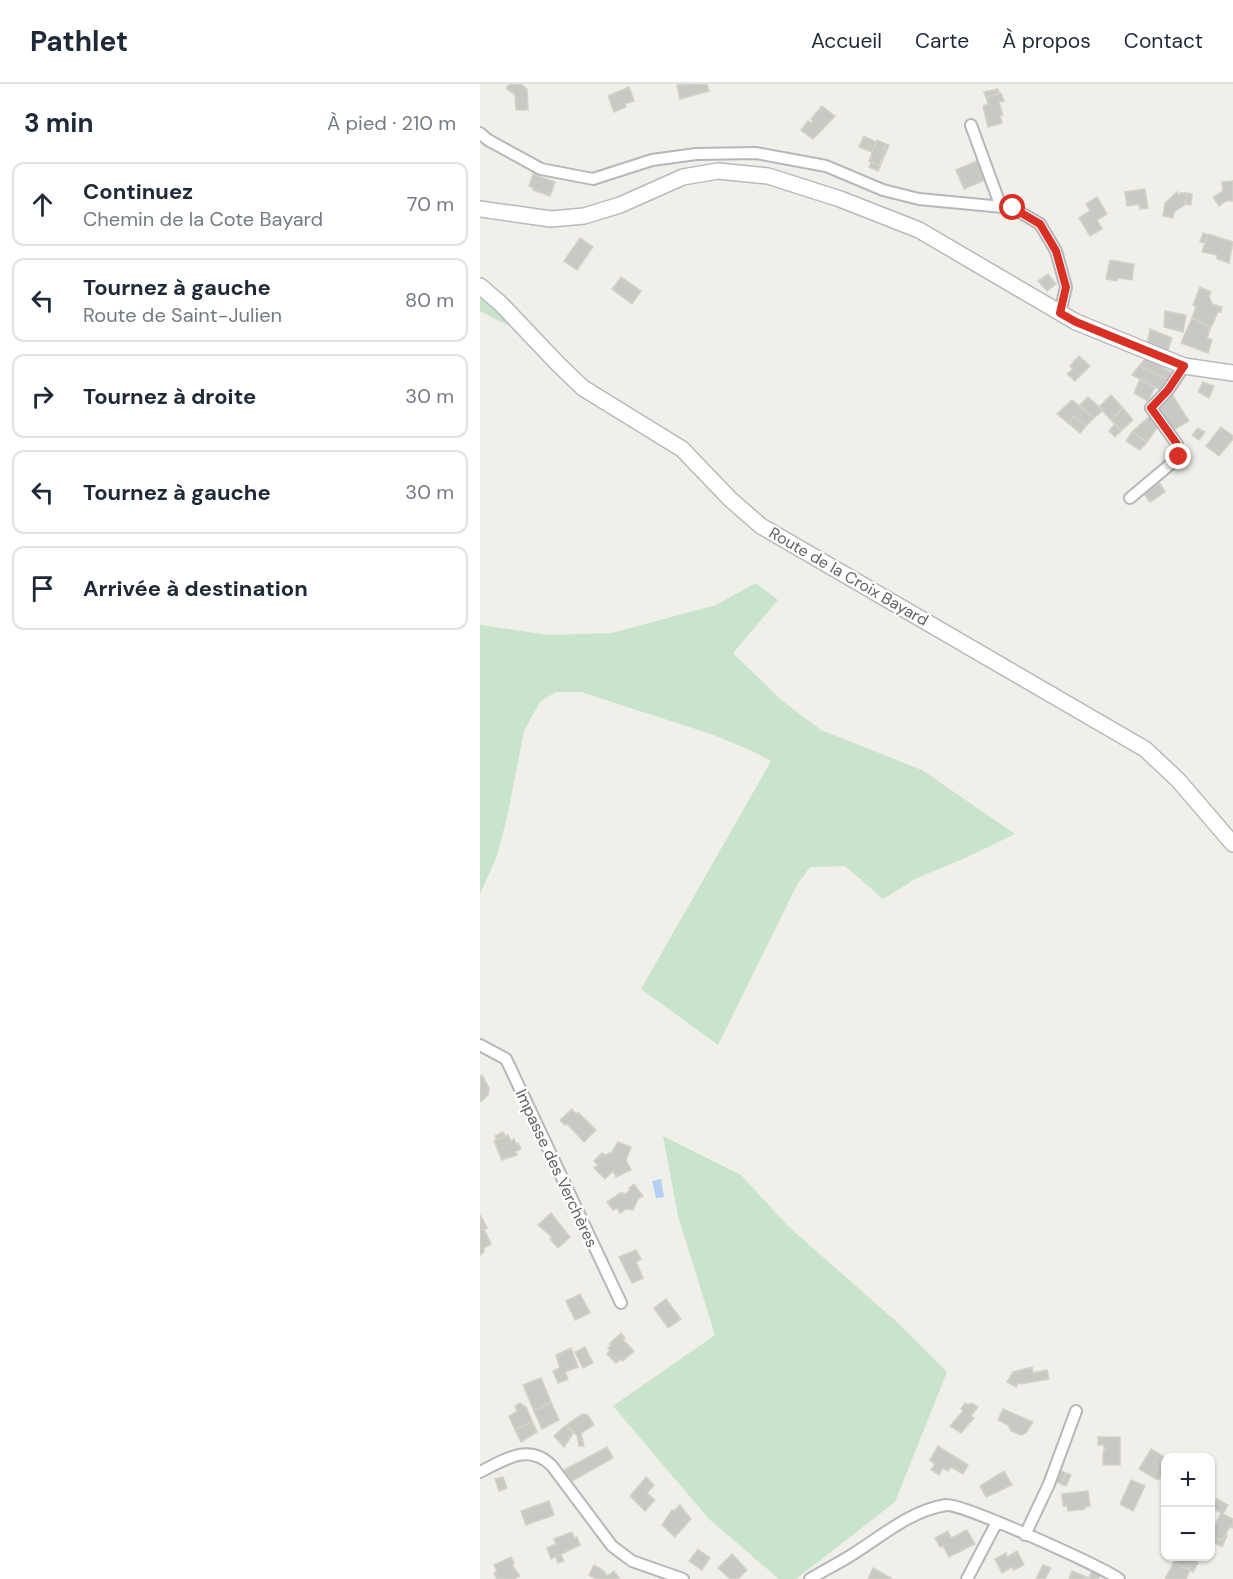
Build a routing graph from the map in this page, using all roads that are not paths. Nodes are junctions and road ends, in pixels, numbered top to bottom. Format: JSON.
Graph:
{"nodes":[{"id":1,"x":971,"y":125,"type":"dead end"},
{"id":2,"x":480,"y":133,"type":"edge"},
{"id":3,"x":1001,"y":207,"type":"junction"},
{"id":4,"x":480,"y":209,"type":"edge"},
{"id":5,"x":480,"y":286,"type":"edge"},
{"id":6,"x":1060,"y":313,"type":"junction"},
{"id":7,"x":1184,"y":366,"type":"junction"},
{"id":8,"x":1233,"y":374,"type":"edge"},
{"id":9,"x":1130,"y":498,"type":"dead end"},
{"id":10,"x":1233,"y":844,"type":"edge"},
{"id":11,"x":480,"y":1046,"type":"edge"},
{"id":12,"x":621,"y":1303,"type":"dead end"},
{"id":13,"x":1076,"y":1411,"type":"dead end"},
{"id":14,"x":480,"y":1472,"type":"edge"},
{"id":15,"x":997,"y":1522,"type":"junction"},
{"id":16,"x":1025,"y":1535,"type":"junction"},
{"id":17,"x":683,"y":1579,"type":"edge"},
{"id":18,"x":810,"y":1579,"type":"edge"},
{"id":19,"x":967,"y":1579,"type":"edge"},
{"id":20,"x":1119,"y":1579,"type":"edge"}],
"edges":[{"from":1,"to":3,"type":"street"},
{"from":2,"to":3,"type":"street"},
{"from":3,"to":6,"type":"street"},
{"from":4,"to":6,"type":"main road"},
{"from":5,"to":10,"type":"main road","name":"Route de la Croix Bayard"},
{"from":6,"to":7,"type":"main road"},
{"from":7,"to":8,"type":"main road"},
{"from":7,"to":9,"type":"street"},
{"from":11,"to":12,"type":"street","name":"Impasse des Verchères"},
{"from":13,"to":16,"type":"street"},
{"from":14,"to":17,"type":"street"},
{"from":15,"to":16,"type":"street"},
{"from":15,"to":18,"type":"street"},
{"from":15,"to":19,"type":"street"},
{"from":16,"to":20,"type":"street"}]}
